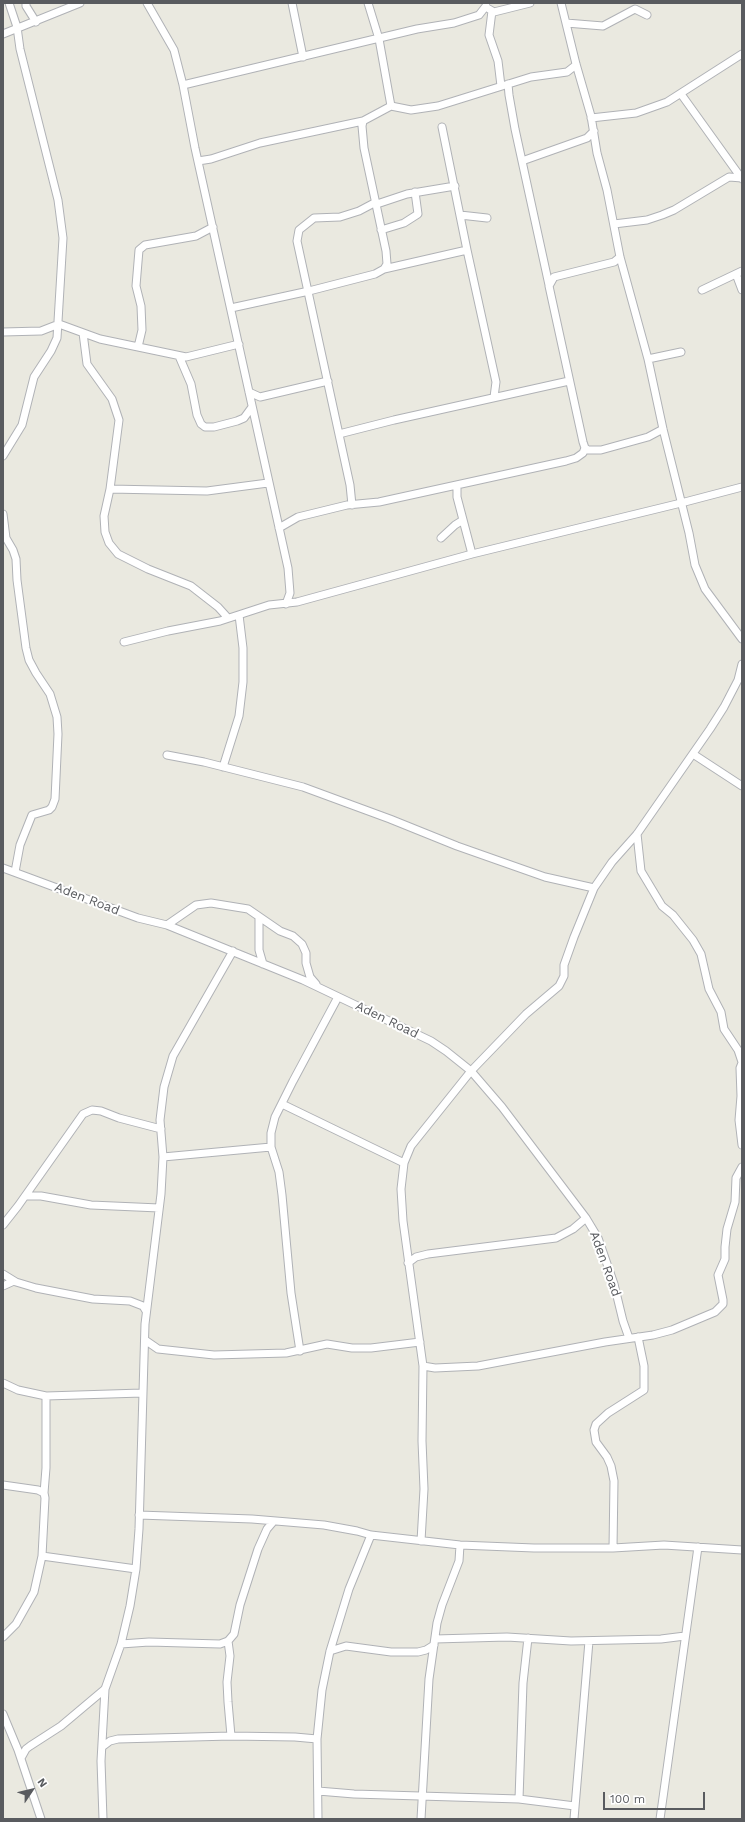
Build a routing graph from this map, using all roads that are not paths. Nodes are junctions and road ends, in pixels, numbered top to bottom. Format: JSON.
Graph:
{"nodes":[{"id":1,"x":9,"y":3,"type":"edge"},
{"id":2,"x":26,"y":3,"type":"edge"},
{"id":3,"x":80,"y":3,"type":"edge"},
{"id":4,"x":148,"y":3,"type":"edge"},
{"id":5,"x":292,"y":3,"type":"edge"},
{"id":6,"x":368,"y":3,"type":"edge"},
{"id":7,"x":530,"y":3,"type":"edge"},
{"id":8,"x":561,"y":3,"type":"edge"},
{"id":9,"x":485,"y":5,"type":"edge"},
{"id":10,"x":492,"y":11,"type":"junction"},
{"id":11,"x":648,"y":15,"type":"dead end"},
{"id":12,"x":36,"y":22,"type":"junction"},
{"id":13,"x":566,"y":23,"type":"junction"},
{"id":14,"x":17,"y":27,"type":"junction"},
{"id":15,"x":3,"y":34,"type":"edge"},
{"id":16,"x":379,"y":39,"type":"junction"},
{"id":17,"x":742,"y":54,"type":"edge"},
{"id":18,"x":303,"y":57,"type":"junction"},
{"id":19,"x":576,"y":65,"type":"junction"},
{"id":20,"x":183,"y":85,"type":"junction"},
{"id":21,"x":505,"y":85,"type":"junction"},
{"id":22,"x":681,"y":94,"type":"junction"},
{"id":23,"x":391,"y":106,"type":"junction"},
{"id":24,"x":591,"y":118,"type":"junction"},
{"id":25,"x":364,"y":120,"type":"junction"},
{"id":26,"x":442,"y":127,"type":"dead end"},
{"id":27,"x":594,"y":131,"type":"junction"},
{"id":28,"x":522,"y":160,"type":"junction"},
{"id":29,"x":198,"y":161,"type":"junction"},
{"id":30,"x":742,"y":179,"type":"edge"},
{"id":31,"x":455,"y":186,"type":"junction"},
{"id":32,"x":415,"y":192,"type":"junction"},
{"id":33,"x":377,"y":203,"type":"junction"},
{"id":34,"x":460,"y":216,"type":"junction"},
{"id":35,"x":487,"y":218,"type":"dead end"},
{"id":36,"x":614,"y":224,"type":"junction"},
{"id":37,"x":213,"y":227,"type":"junction"},
{"id":38,"x":381,"y":230,"type":"junction"},
{"id":39,"x":467,"y":250,"type":"junction"},
{"id":40,"x":620,"y":257,"type":"junction"},
{"id":41,"x":384,"y":269,"type":"junction"},
{"id":42,"x":739,"y":273,"type":"edge"},
{"id":43,"x":549,"y":286,"type":"junction"},
{"id":44,"x":702,"y":290,"type":"dead end"},
{"id":45,"x":742,"y":290,"type":"edge"},
{"id":46,"x":309,"y":291,"type":"junction"},
{"id":47,"x":230,"y":308,"type":"junction"},
{"id":48,"x":59,"y":324,"type":"junction"},
{"id":49,"x":3,"y":332,"type":"edge"},
{"id":50,"x":83,"y":333,"type":"junction"},
{"id":51,"x":239,"y":344,"type":"junction"},
{"id":52,"x":138,"y":347,"type":"junction"},
{"id":53,"x":681,"y":352,"type":"dead end"},
{"id":54,"x":179,"y":356,"type":"junction"},
{"id":55,"x":648,"y":359,"type":"junction"},
{"id":56,"x":328,"y":380,"type":"junction"},
{"id":57,"x":569,"y":381,"type":"junction"},
{"id":58,"x":249,"y":392,"type":"junction"},
{"id":59,"x":494,"y":398,"type":"junction"},
{"id":60,"x":252,"y":407,"type":"junction"},
{"id":61,"x":663,"y":429,"type":"junction"},
{"id":62,"x":339,"y":434,"type":"junction"},
{"id":63,"x":585,"y":448,"type":"junction"},
{"id":64,"x":3,"y":456,"type":"edge"},
{"id":65,"x":268,"y":483,"type":"junction"},
{"id":66,"x":457,"y":485,"type":"junction"},
{"id":67,"x":742,"y":487,"type":"edge"},
{"id":68,"x":110,"y":489,"type":"junction"},
{"id":69,"x":681,"y":503,"type":"junction"},
{"id":70,"x":352,"y":505,"type":"junction"},
{"id":71,"x":3,"y":514,"type":"edge"},
{"id":72,"x":463,"y":520,"type":"junction"},
{"id":73,"x":279,"y":528,"type":"junction"},
{"id":74,"x":441,"y":538,"type":"dead end"},
{"id":75,"x":472,"y":554,"type":"junction"},
{"id":76,"x":286,"y":604,"type":"junction"},
{"id":77,"x":239,"y":615,"type":"junction"},
{"id":78,"x":228,"y":618,"type":"junction"},
{"id":79,"x":742,"y":636,"type":"edge"},
{"id":80,"x":124,"y":642,"type":"dead end"},
{"id":81,"x":742,"y":664,"type":"edge"},
{"id":82,"x":692,"y":754,"type":"junction"},
{"id":83,"x":167,"y":755,"type":"dead end"},
{"id":84,"x":223,"y":767,"type":"junction"},
{"id":85,"x":742,"y":786,"type":"edge"},
{"id":86,"x":637,"y":834,"type":"junction"},
{"id":87,"x":3,"y":868,"type":"edge"},
{"id":88,"x":15,"y":872,"type":"junction"},
{"id":89,"x":594,"y":888,"type":"junction"},
{"id":90,"x":259,"y":918,"type":"junction"},
{"id":91,"x":167,"y":925,"type":"junction"},
{"id":92,"x":232,"y":951,"type":"junction"},
{"id":93,"x":263,"y":964,"type":"junction"},
{"id":94,"x":317,"y":986,"type":"junction"},
{"id":95,"x":338,"y":997,"type":"junction"},
{"id":96,"x":742,"y":1062,"type":"edge"},
{"id":97,"x":471,"y":1071,"type":"junction"},
{"id":98,"x":282,"y":1104,"type":"junction"},
{"id":99,"x":161,"y":1128,"type":"junction"},
{"id":100,"x":742,"y":1145,"type":"edge"},
{"id":101,"x":271,"y":1147,"type":"junction"},
{"id":102,"x":163,"y":1157,"type":"junction"},
{"id":103,"x":404,"y":1163,"type":"junction"},
{"id":104,"x":742,"y":1167,"type":"edge"},
{"id":105,"x":26,"y":1196,"type":"junction"},
{"id":106,"x":159,"y":1208,"type":"junction"},
{"id":107,"x":586,"y":1218,"type":"junction"},
{"id":108,"x":3,"y":1225,"type":"edge"},
{"id":109,"x":408,"y":1263,"type":"junction"},
{"id":110,"x":3,"y":1274,"type":"edge"},
{"id":111,"x":14,"y":1281,"type":"junction"},
{"id":112,"x":3,"y":1286,"type":"edge"},
{"id":113,"x":148,"y":1295,"type":"junction"},
{"id":114,"x":130,"y":1301,"type":"junction"},
{"id":115,"x":146,"y":1311,"type":"junction"},
{"id":116,"x":638,"y":1337,"type":"junction"},
{"id":117,"x":629,"y":1338,"type":"junction"},
{"id":118,"x":145,"y":1340,"type":"junction"},
{"id":119,"x":420,"y":1342,"type":"junction"},
{"id":120,"x":158,"y":1349,"type":"junction"},
{"id":121,"x":300,"y":1351,"type":"junction"},
{"id":122,"x":144,"y":1353,"type":"junction"},
{"id":123,"x":423,"y":1366,"type":"junction"},
{"id":124,"x":3,"y":1383,"type":"edge"},
{"id":125,"x":142,"y":1394,"type":"junction"},
{"id":126,"x":46,"y":1396,"type":"junction"},
{"id":127,"x":3,"y":1485,"type":"edge"},
{"id":128,"x":44,"y":1493,"type":"junction"},
{"id":129,"x":139,"y":1515,"type":"junction"},
{"id":130,"x":273,"y":1522,"type":"junction"},
{"id":131,"x":371,"y":1535,"type":"junction"},
{"id":132,"x":421,"y":1541,"type":"junction"},
{"id":133,"x":460,"y":1545,"type":"junction"},
{"id":134,"x":698,"y":1547,"type":"junction"},
{"id":135,"x":613,"y":1548,"type":"junction"},
{"id":136,"x":742,"y":1550,"type":"edge"},
{"id":137,"x":42,"y":1556,"type":"junction"},
{"id":138,"x":136,"y":1569,"type":"junction"},
{"id":139,"x":685,"y":1636,"type":"junction"},
{"id":140,"x":3,"y":1637,"type":"edge"},
{"id":141,"x":528,"y":1638,"type":"junction"},
{"id":142,"x":228,"y":1641,"type":"junction"},
{"id":143,"x":589,"y":1641,"type":"junction"},
{"id":144,"x":435,"y":1642,"type":"junction"},
{"id":145,"x":121,"y":1644,"type":"junction"},
{"id":146,"x":330,"y":1651,"type":"junction"},
{"id":147,"x":105,"y":1689,"type":"junction"},
{"id":148,"x":3,"y":1714,"type":"edge"},
{"id":149,"x":231,"y":1736,"type":"junction"},
{"id":150,"x":317,"y":1739,"type":"junction"},
{"id":151,"x":102,"y":1747,"type":"junction"},
{"id":152,"x":21,"y":1758,"type":"junction"},
{"id":153,"x":318,"y":1791,"type":"junction"},
{"id":154,"x":423,"y":1796,"type":"junction"},
{"id":155,"x":519,"y":1799,"type":"junction"},
{"id":156,"x":575,"y":1806,"type":"junction"},
{"id":157,"x":41,"y":1819,"type":"edge"},
{"id":158,"x":103,"y":1819,"type":"edge"},
{"id":159,"x":318,"y":1819,"type":"edge"},
{"id":160,"x":422,"y":1819,"type":"edge"},
{"id":161,"x":574,"y":1819,"type":"edge"},
{"id":162,"x":660,"y":1819,"type":"edge"}],
"edges":[{"from":1,"to":14,"type":"street"},
{"from":2,"to":12,"type":"street"},
{"from":3,"to":12,"type":"street"},
{"from":4,"to":20,"type":"street"},
{"from":5,"to":18,"type":"street"},
{"from":6,"to":16,"type":"street"},
{"from":7,"to":10,"type":"street"},
{"from":8,"to":13,"type":"street"},
{"from":9,"to":10,"type":"street"},
{"from":9,"to":16,"type":"street"},
{"from":10,"to":21,"type":"street"},
{"from":11,"to":13,"type":"street"},
{"from":12,"to":14,"type":"street"},
{"from":13,"to":19,"type":"street"},
{"from":14,"to":15,"type":"street"},
{"from":14,"to":48,"type":"street"},
{"from":16,"to":18,"type":"street"},
{"from":16,"to":23,"type":"street"},
{"from":17,"to":22,"type":"street"},
{"from":18,"to":20,"type":"street"},
{"from":19,"to":21,"type":"street"},
{"from":19,"to":24,"type":"street"},
{"from":20,"to":29,"type":"street"},
{"from":21,"to":23,"type":"street"},
{"from":21,"to":28,"type":"street"},
{"from":22,"to":24,"type":"street"},
{"from":22,"to":30,"type":"street"},
{"from":23,"to":25,"type":"street"},
{"from":24,"to":27,"type":"street"},
{"from":25,"to":29,"type":"street"},
{"from":25,"to":33,"type":"street"},
{"from":26,"to":31,"type":"street"},
{"from":27,"to":28,"type":"street"},
{"from":27,"to":36,"type":"street"},
{"from":28,"to":43,"type":"street"},
{"from":29,"to":37,"type":"street"},
{"from":30,"to":36,"type":"street"},
{"from":31,"to":32,"type":"street"},
{"from":31,"to":34,"type":"street"},
{"from":32,"to":33,"type":"street"},
{"from":32,"to":38,"type":"street"},
{"from":33,"to":38,"type":"street"},
{"from":33,"to":46,"type":"street"},
{"from":34,"to":35,"type":"street"},
{"from":34,"to":39,"type":"street"},
{"from":36,"to":40,"type":"street"},
{"from":37,"to":47,"type":"street"},
{"from":37,"to":52,"type":"street"},
{"from":38,"to":41,"type":"street"},
{"from":39,"to":41,"type":"street"},
{"from":39,"to":59,"type":"street"},
{"from":40,"to":43,"type":"street"},
{"from":40,"to":55,"type":"street"},
{"from":41,"to":46,"type":"street"},
{"from":42,"to":44,"type":"street"},
{"from":42,"to":45,"type":"street"},
{"from":43,"to":57,"type":"street"},
{"from":46,"to":47,"type":"street"},
{"from":46,"to":56,"type":"street"},
{"from":47,"to":51,"type":"street"},
{"from":48,"to":49,"type":"street"},
{"from":48,"to":50,"type":"street"},
{"from":48,"to":64,"type":"street"},
{"from":50,"to":52,"type":"street"},
{"from":50,"to":68,"type":"street"},
{"from":51,"to":54,"type":"street"},
{"from":51,"to":58,"type":"street"},
{"from":52,"to":54,"type":"street"},
{"from":53,"to":55,"type":"street"},
{"from":54,"to":60,"type":"street"},
{"from":55,"to":61,"type":"street"},
{"from":56,"to":58,"type":"street"},
{"from":56,"to":62,"type":"street"},
{"from":57,"to":59,"type":"street"},
{"from":57,"to":63,"type":"street"},
{"from":58,"to":60,"type":"street"},
{"from":59,"to":62,"type":"street"},
{"from":60,"to":65,"type":"street"},
{"from":61,"to":63,"type":"street"},
{"from":61,"to":69,"type":"street"},
{"from":62,"to":70,"type":"street"},
{"from":63,"to":66,"type":"street"},
{"from":65,"to":68,"type":"street"},
{"from":65,"to":73,"type":"street"},
{"from":66,"to":70,"type":"street"},
{"from":66,"to":72,"type":"street"},
{"from":67,"to":69,"type":"street"},
{"from":68,"to":78,"type":"street"},
{"from":69,"to":75,"type":"street"},
{"from":69,"to":79,"type":"street"},
{"from":70,"to":73,"type":"street"},
{"from":71,"to":88,"type":"street"},
{"from":72,"to":74,"type":"street"},
{"from":72,"to":75,"type":"street"},
{"from":73,"to":76,"type":"street"},
{"from":75,"to":76,"type":"street"},
{"from":76,"to":77,"type":"street"},
{"from":77,"to":78,"type":"street"},
{"from":77,"to":84,"type":"street"},
{"from":78,"to":80,"type":"street"},
{"from":81,"to":82,"type":"street"},
{"from":82,"to":85,"type":"street"},
{"from":82,"to":86,"type":"street"},
{"from":83,"to":84,"type":"street"},
{"from":84,"to":89,"type":"street"},
{"from":86,"to":89,"type":"street"},
{"from":86,"to":96,"type":"street"},
{"from":87,"to":88,"type":"street","name":"Aden Road"},
{"from":88,"to":91,"type":"street","name":"Aden Road"},
{"from":89,"to":97,"type":"street"},
{"from":90,"to":91,"type":"street"},
{"from":90,"to":93,"type":"street"},
{"from":90,"to":94,"type":"street"},
{"from":91,"to":92,"type":"street","name":"Aden Road"},
{"from":92,"to":93,"type":"street","name":"Aden Road"},
{"from":92,"to":99,"type":"street"},
{"from":93,"to":94,"type":"street","name":"Aden Road"},
{"from":94,"to":95,"type":"street","name":"Aden Road"},
{"from":95,"to":97,"type":"street","name":"Aden Road"},
{"from":95,"to":98,"type":"street"},
{"from":96,"to":100,"type":"street"},
{"from":97,"to":103,"type":"street"},
{"from":97,"to":107,"type":"street","name":"Aden Road"},
{"from":98,"to":101,"type":"street"},
{"from":98,"to":103,"type":"street"},
{"from":99,"to":102,"type":"street"},
{"from":99,"to":105,"type":"street"},
{"from":101,"to":102,"type":"street"},
{"from":101,"to":121,"type":"street"},
{"from":102,"to":106,"type":"street"},
{"from":103,"to":109,"type":"street"},
{"from":104,"to":116,"type":"street"},
{"from":105,"to":106,"type":"street"},
{"from":105,"to":108,"type":"street"},
{"from":106,"to":113,"type":"street"},
{"from":107,"to":109,"type":"street"},
{"from":107,"to":117,"type":"street","name":"Aden Road"},
{"from":109,"to":119,"type":"street"},
{"from":110,"to":111,"type":"street"},
{"from":111,"to":112,"type":"street"},
{"from":111,"to":114,"type":"street"},
{"from":113,"to":114,"type":"street"},
{"from":113,"to":115,"type":"street"},
{"from":114,"to":115,"type":"street"},
{"from":115,"to":118,"type":"street"},
{"from":116,"to":117,"type":"street"},
{"from":116,"to":135,"type":"street"},
{"from":117,"to":123,"type":"street"},
{"from":118,"to":120,"type":"street"},
{"from":118,"to":122,"type":"street"},
{"from":119,"to":121,"type":"street"},
{"from":119,"to":123,"type":"street"},
{"from":120,"to":121,"type":"street"},
{"from":120,"to":122,"type":"street"},
{"from":122,"to":125,"type":"street"},
{"from":123,"to":132,"type":"street"},
{"from":124,"to":126,"type":"street"},
{"from":125,"to":126,"type":"street"},
{"from":125,"to":129,"type":"street"},
{"from":126,"to":128,"type":"street"},
{"from":127,"to":128,"type":"street"},
{"from":128,"to":137,"type":"street"},
{"from":129,"to":130,"type":"street"},
{"from":129,"to":138,"type":"street"},
{"from":130,"to":131,"type":"street"},
{"from":130,"to":142,"type":"street"},
{"from":131,"to":132,"type":"street"},
{"from":131,"to":146,"type":"street"},
{"from":132,"to":133,"type":"street"},
{"from":133,"to":135,"type":"street"},
{"from":133,"to":144,"type":"street"},
{"from":134,"to":135,"type":"street"},
{"from":134,"to":136,"type":"street"},
{"from":134,"to":139,"type":"street"},
{"from":137,"to":138,"type":"street"},
{"from":137,"to":140,"type":"street"},
{"from":138,"to":145,"type":"street"},
{"from":139,"to":143,"type":"street"},
{"from":139,"to":162,"type":"street"},
{"from":141,"to":143,"type":"street"},
{"from":141,"to":144,"type":"street"},
{"from":141,"to":155,"type":"street"},
{"from":142,"to":145,"type":"street"},
{"from":142,"to":149,"type":"street"},
{"from":143,"to":156,"type":"street"},
{"from":144,"to":146,"type":"street"},
{"from":144,"to":154,"type":"street"},
{"from":145,"to":147,"type":"street"},
{"from":146,"to":150,"type":"street"},
{"from":147,"to":151,"type":"street"},
{"from":147,"to":152,"type":"street"},
{"from":148,"to":152,"type":"street"},
{"from":149,"to":150,"type":"street"},
{"from":149,"to":151,"type":"street"},
{"from":150,"to":153,"type":"street"},
{"from":151,"to":158,"type":"street"},
{"from":152,"to":157,"type":"street"},
{"from":153,"to":154,"type":"street"},
{"from":153,"to":159,"type":"street"},
{"from":154,"to":155,"type":"street"},
{"from":154,"to":160,"type":"street"},
{"from":155,"to":156,"type":"street"},
{"from":156,"to":161,"type":"street"}]}
